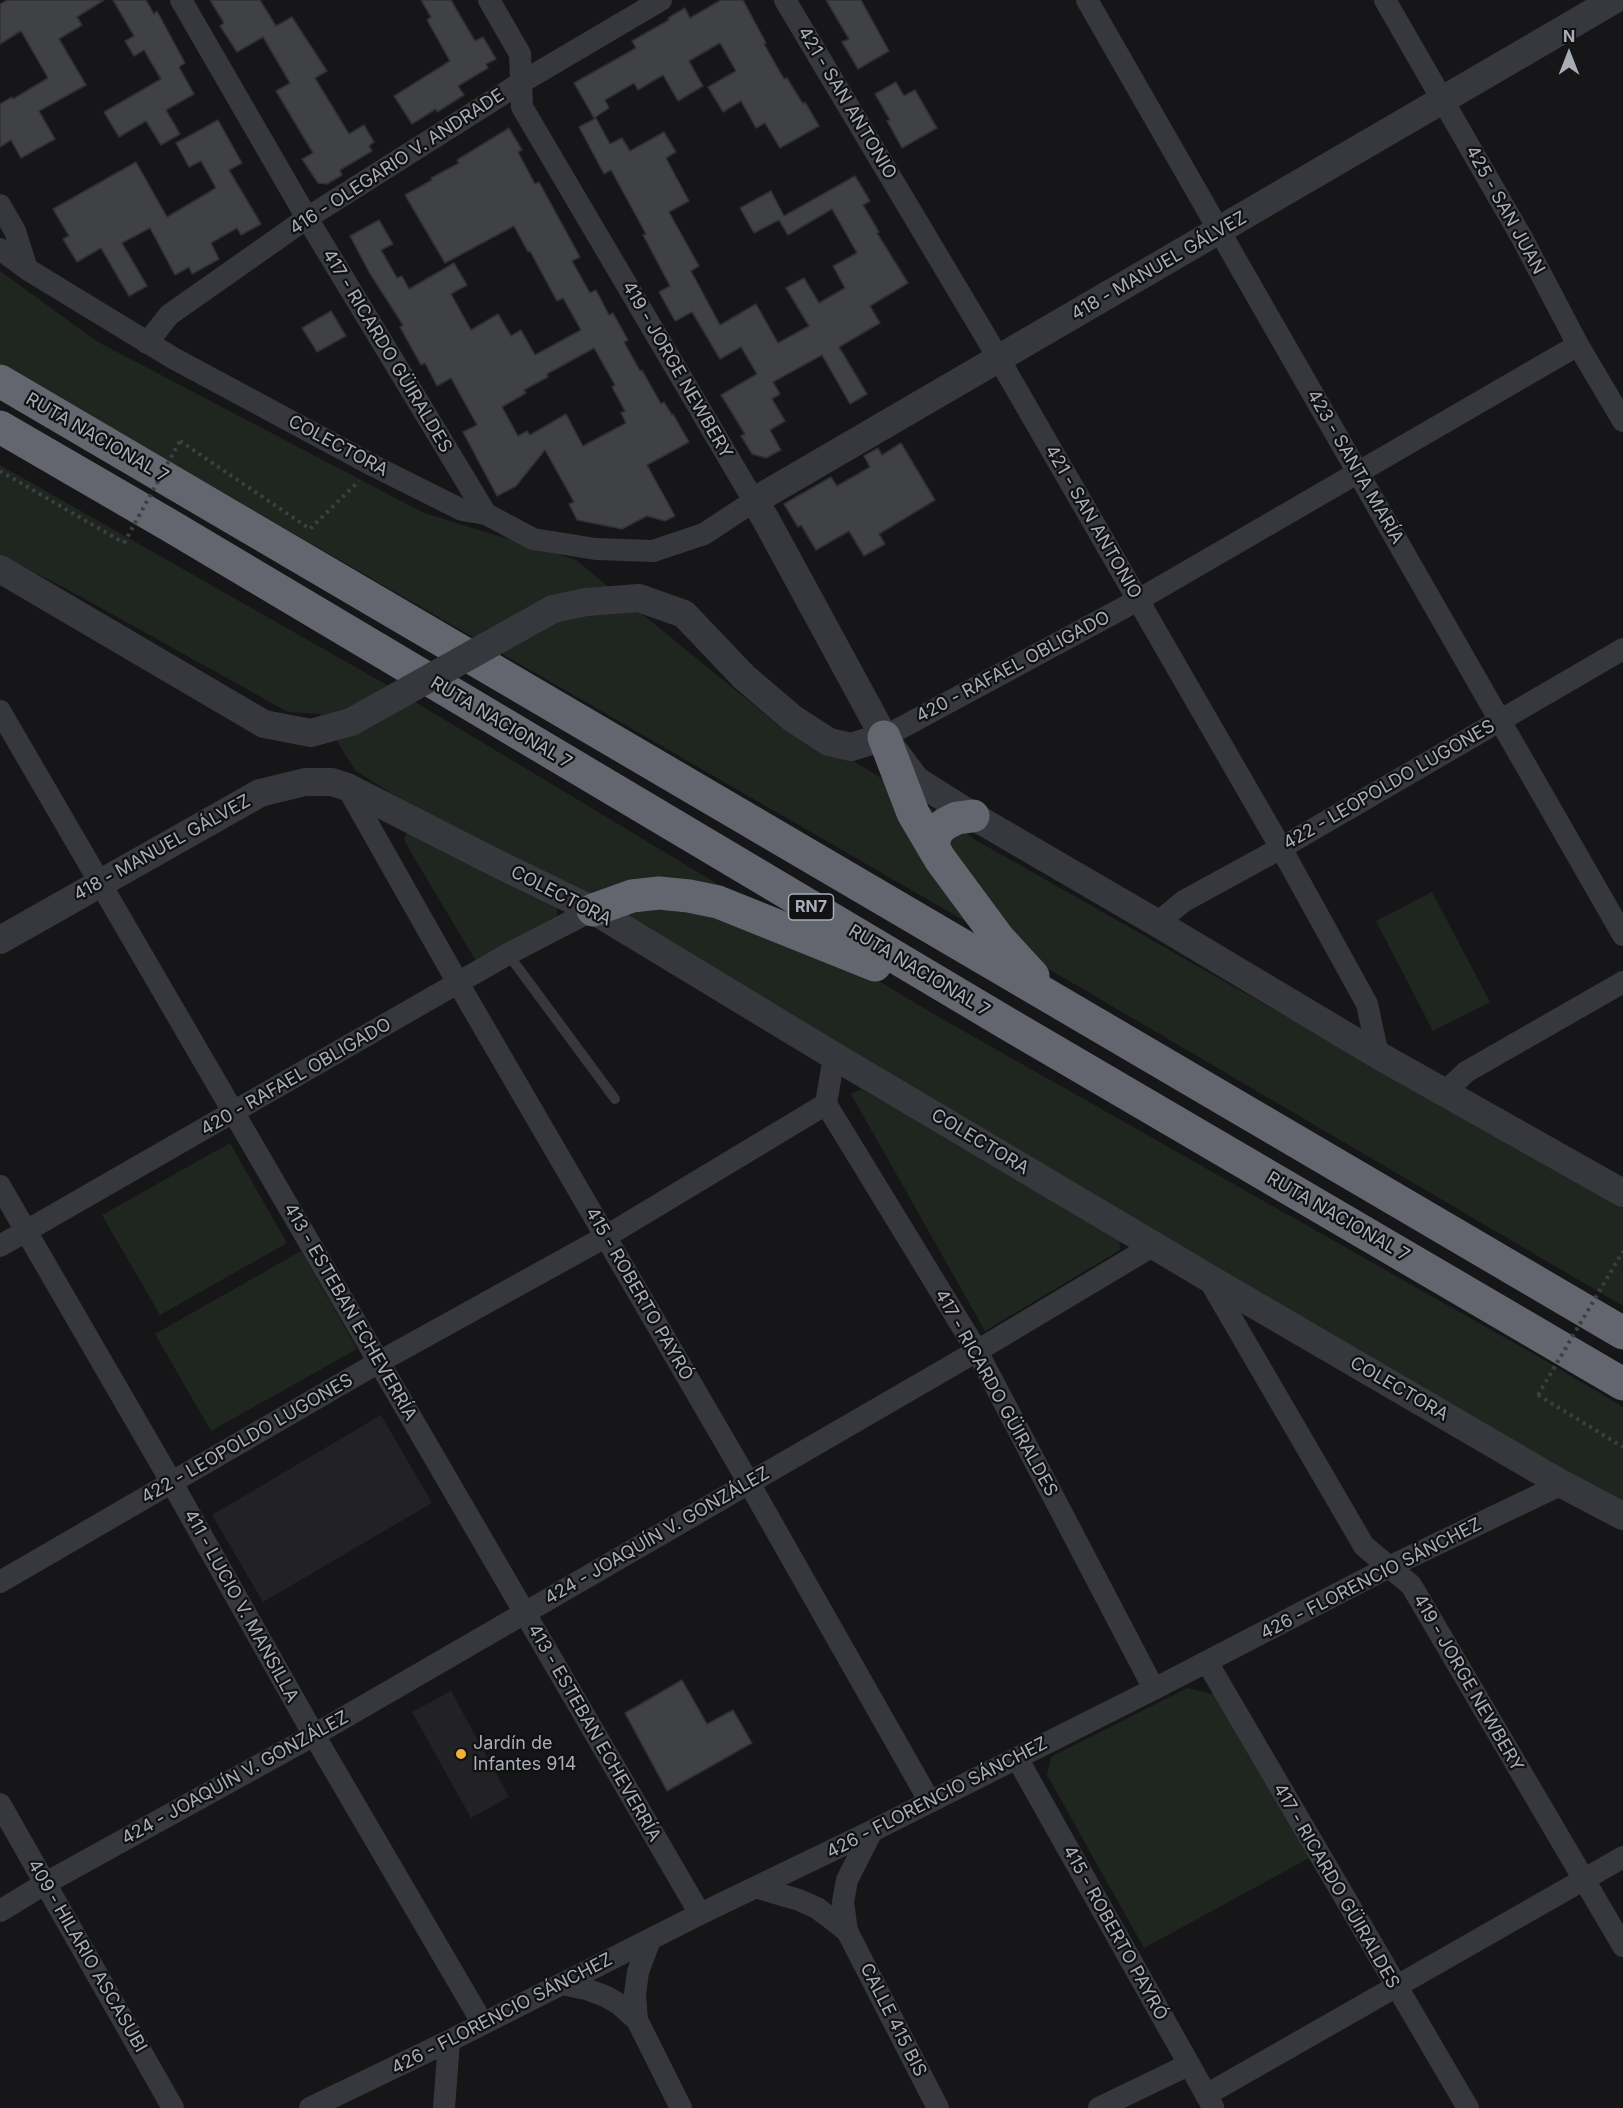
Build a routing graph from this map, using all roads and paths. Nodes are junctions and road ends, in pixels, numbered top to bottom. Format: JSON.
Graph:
{"nodes":[{"id":1,"x":181,"y":0,"type":"edge"},
{"id":2,"x":489,"y":0,"type":"edge"},
{"id":3,"x":661,"y":0,"type":"edge"},
{"id":4,"x":785,"y":0,"type":"edge"},
{"id":5,"x":1088,"y":0,"type":"edge"},
{"id":6,"x":1385,"y":0,"type":"edge"},
{"id":7,"x":1614,"y":0,"type":"edge"},
{"id":8,"x":522,"y":82,"type":"junction"},
{"id":9,"x":1443,"y":100,"type":"junction"},
{"id":10,"x":0,"y":205,"type":"edge"},
{"id":11,"x":307,"y":218,"type":"junction"},
{"id":12,"x":1220,"y":230,"type":"junction"},
{"id":13,"x":0,"y":249,"type":"edge"},
{"id":14,"x":27,"y":269,"type":"junction"},
{"id":15,"x":147,"y":343,"type":"junction"},
{"id":16,"x":1578,"y":345,"type":"junction"},
{"id":17,"x":999,"y":359,"type":"junction"},
{"id":18,"x":0,"y":381,"type":"edge"},
{"id":19,"x":1623,"y":421,"type":"edge"},
{"id":20,"x":0,"y":427,"type":"edge"},
{"id":21,"x":374,"y":466,"type":"junction"},
{"id":22,"x":0,"y":471,"type":"edge"},
{"id":23,"x":1358,"y":473,"type":"junction"},
{"id":24,"x":754,"y":501,"type":"junction"},
{"id":25,"x":486,"y":514,"type":"junction"},
{"id":26,"x":704,"y":534,"type":"joint"},
{"id":27,"x":0,"y":570,"type":"edge"},
{"id":28,"x":1138,"y":600,"type":"junction"},
{"id":29,"x":1623,"y":649,"type":"edge"},
{"id":30,"x":0,"y":711,"type":"edge"},
{"id":31,"x":1500,"y":721,"type":"junction"},
{"id":32,"x":884,"y":736,"type":"junction"},
{"id":33,"x":340,"y":784,"type":"junction"},
{"id":34,"x":973,"y":816,"type":"junction"},
{"id":35,"x":932,"y":844,"type":"junction"},
{"id":36,"x":1281,"y":848,"type":"junction"},
{"id":37,"x":100,"y":882,"type":"junction"},
{"id":38,"x":592,"y":910,"type":"junction"},
{"id":39,"x":1157,"y":923,"type":"junction"},
{"id":40,"x":1623,"y":935,"type":"edge"},
{"id":41,"x":0,"y":940,"type":"edge"},
{"id":42,"x":508,"y":954,"type":"junction"},
{"id":43,"x":1623,"y":982,"type":"edge"},
{"id":44,"x":458,"y":983,"type":"junction"},
{"id":45,"x":1088,"y":1020,"type":"junction"},
{"id":46,"x":1008,"y":1024,"type":"junction"},
{"id":47,"x":1378,"y":1055,"type":"junction"},
{"id":48,"x":834,"y":1056,"type":"junction"},
{"id":49,"x":1445,"y":1092,"type":"junction"},
{"id":50,"x":615,"y":1099,"type":"dead end"},
{"id":51,"x":826,"y":1104,"type":"junction"},
{"id":52,"x":234,"y":1113,"type":"junction"},
{"id":53,"x":0,"y":1186,"type":"edge"},
{"id":54,"x":1623,"y":1193,"type":"edge"},
{"id":55,"x":27,"y":1230,"type":"junction"},
{"id":56,"x":605,"y":1237,"type":"junction"},
{"id":57,"x":1154,"y":1245,"type":"junction"},
{"id":58,"x":0,"y":1246,"type":"edge"},
{"id":59,"x":1623,"y":1251,"type":"edge"},
{"id":60,"x":1208,"y":1277,"type":"junction"},
{"id":61,"x":1623,"y":1333,"type":"edge"},
{"id":62,"x":976,"y":1350,"type":"junction"},
{"id":63,"x":379,"y":1362,"type":"junction"},
{"id":64,"x":1623,"y":1384,"type":"edge"},
{"id":65,"x":1623,"y":1447,"type":"edge"},
{"id":66,"x":749,"y":1482,"type":"junction"},
{"id":67,"x":172,"y":1483,"type":"junction"},
{"id":68,"x":1562,"y":1484,"type":"junction"},
{"id":69,"x":1623,"y":1516,"type":"edge"},
{"id":70,"x":1389,"y":1568,"type":"junction"},
{"id":71,"x":0,"y":1582,"type":"edge"},
{"id":72,"x":524,"y":1612,"type":"junction"},
{"id":73,"x":1207,"y":1662,"type":"junction"},
{"id":74,"x":1154,"y":1689,"type":"junction"},
{"id":75,"x":314,"y":1735,"type":"junction"},
{"id":76,"x":1017,"y":1758,"type":"junction"},
{"id":77,"x":930,"y":1802,"type":"junction"},
{"id":78,"x":0,"y":1804,"type":"edge"},
{"id":79,"x":872,"y":1832,"type":"junction"},
{"id":80,"x":1623,"y":1857,"type":"edge"},
{"id":81,"x":1583,"y":1880,"type":"junction"},
{"id":82,"x":46,"y":1883,"type":"junction"},
{"id":83,"x":758,"y":1888,"type":"junction"},
{"id":84,"x":0,"y":1911,"type":"edge"},
{"id":85,"x":700,"y":1914,"type":"junction"},
{"id":86,"x":847,"y":1931,"type":"junction"},
{"id":87,"x":650,"y":1940,"type":"junction"},
{"id":88,"x":1623,"y":1946,"type":"edge"},
{"id":89,"x":562,"y":1984,"type":"junction"},
{"id":90,"x":1395,"y":1987,"type":"junction"},
{"id":91,"x":637,"y":2020,"type":"junction"},
{"id":92,"x":483,"y":2024,"type":"junction"},
{"id":93,"x":449,"y":2041,"type":"junction"},
{"id":94,"x":1188,"y":2065,"type":"junction"},
{"id":95,"x":1210,"y":2101,"type":"edge"},
{"id":96,"x":173,"y":2108,"type":"edge"},
{"id":97,"x":309,"y":2108,"type":"edge"},
{"id":98,"x":444,"y":2108,"type":"edge"},
{"id":99,"x":681,"y":2108,"type":"edge"},
{"id":100,"x":938,"y":2108,"type":"edge"},
{"id":101,"x":1099,"y":2108,"type":"edge"},
{"id":102,"x":1468,"y":2108,"type":"edge"}],
"edges":[{"from":1,"to":11,"type":"street","name":"417 - RICARDO GÜIRALDES"},
{"from":2,"to":8,"type":"street","name":"419 - JORGE NEWBERY"},
{"from":3,"to":8,"type":"street","name":"416 - OLEGARIO V. ANDRADE"},
{"from":4,"to":17,"type":"street","name":"421 - SAN ANTONIO"},
{"from":5,"to":12,"type":"street","name":"423 - SANTA MARÍA"},
{"from":6,"to":9,"type":"street","name":"425 - SAN JUAN"},
{"from":7,"to":9,"type":"street","name":"418 - MANUEL GÁLVEZ"},
{"from":8,"to":11,"type":"street","name":"416 - OLEGARIO V. ANDRADE"},
{"from":8,"to":24,"type":"street","name":"419 - JORGE NEWBERY"},
{"from":9,"to":12,"type":"street","name":"418 - MANUEL GÁLVEZ"},
{"from":9,"to":16,"type":"street","name":"425 - SAN JUAN"},
{"from":10,"to":14,"type":"street"},
{"from":11,"to":15,"type":"street","name":"416 - OLEGARIO V. ANDRADE"},
{"from":11,"to":25,"type":"street","name":"417 - RICARDO GÜIRALDES"},
{"from":12,"to":17,"type":"street","name":"418 - MANUEL GÁLVEZ"},
{"from":12,"to":23,"type":"street","name":"423 - SANTA MARÍA"},
{"from":13,"to":14,"type":"street","name":"COLECTORA"},
{"from":14,"to":15,"type":"street","name":"COLECTORA"},
{"from":15,"to":21,"type":"street","name":"COLECTORA"},
{"from":16,"to":19,"type":"street","name":"425 - SAN JUAN"},
{"from":16,"to":23,"type":"street","name":"420 - RAFAEL OBLIGADO"},
{"from":17,"to":24,"type":"street","name":"418 - MANUEL GÁLVEZ"},
{"from":17,"to":28,"type":"street","name":"421 - SAN ANTONIO"},
{"from":18,"to":45,"type":"highway","name":"RUTA NACIONAL 7","number":"RN7"},
{"from":20,"to":46,"type":"highway","name":"RUTA NACIONAL 7","number":"RN7"},
{"from":21,"to":22,"type":"path","bridge":true},
{"from":21,"to":25,"type":"street","name":"COLECTORA"},
{"from":23,"to":28,"type":"street","name":"420 - RAFAEL OBLIGADO"},
{"from":23,"to":31,"type":"street","name":"423 - SANTA MARÍA"},
{"from":24,"to":26,"type":"street","name":"418 - MANUEL GÁLVEZ"},
{"from":24,"to":32,"type":"street","name":"419 - JORGE NEWBERY"},
{"from":25,"to":26,"type":"street","name":"COLECTORA"},
{"from":27,"to":32,"type":"street","bridge":true},
{"from":28,"to":32,"type":"street","name":"420 - RAFAEL OBLIGADO"},
{"from":28,"to":36,"type":"street","name":"421 - SAN ANTONIO"},
{"from":29,"to":31,"type":"street","name":"422 - LEOPOLDO LUGONES"},
{"from":30,"to":37,"type":"street","name":"413 - ESTEBAN ECHEVERRÍA"},
{"from":31,"to":36,"type":"street","name":"422 - LEOPOLDO LUGONES"},
{"from":31,"to":40,"type":"street","name":"423 - SANTA MARÍA"},
{"from":32,"to":34,"type":"street"},
{"from":32,"to":35,"type":"highway"},
{"from":33,"to":37,"type":"street","name":"418 - MANUEL GÁLVEZ"},
{"from":33,"to":38,"type":"street","name":"COLECTORA"},
{"from":33,"to":44,"type":"street","name":"415 - ROBERTO PAYRÓ"},
{"from":34,"to":35,"type":"highway"},
{"from":34,"to":39,"type":"street"},
{"from":35,"to":45,"type":"highway"},
{"from":36,"to":39,"type":"street","name":"422 - LEOPOLDO LUGONES"},
{"from":36,"to":47,"type":"street","name":"421 - SAN ANTONIO"},
{"from":37,"to":41,"type":"street","name":"418 - MANUEL GÁLVEZ"},
{"from":37,"to":52,"type":"street","name":"413 - ESTEBAN ECHEVERRÍA"},
{"from":38,"to":42,"type":"street","name":"420 - RAFAEL OBLIGADO"},
{"from":38,"to":46,"type":"highway"},
{"from":38,"to":48,"type":"street","name":"COLECTORA"},
{"from":39,"to":47,"type":"street"},
{"from":42,"to":44,"type":"street","name":"420 - RAFAEL OBLIGADO"},
{"from":42,"to":50,"type":"lane"},
{"from":43,"to":49,"type":"street"},
{"from":44,"to":52,"type":"street","name":"420 - RAFAEL OBLIGADO"},
{"from":44,"to":56,"type":"street","name":"415 - ROBERTO PAYRÓ"},
{"from":45,"to":61,"type":"highway","name":"RUTA NACIONAL 7","number":"RN7"},
{"from":46,"to":64,"type":"highway","name":"RUTA NACIONAL 7","number":"RN7"},
{"from":47,"to":49,"type":"street"},
{"from":48,"to":51,"type":"street"},
{"from":48,"to":57,"type":"street","name":"COLECTORA"},
{"from":49,"to":54,"type":"street"},
{"from":51,"to":56,"type":"street","name":"422 - LEOPOLDO LUGONES"},
{"from":51,"to":62,"type":"street","name":"417 - RICARDO GÜIRALDES"},
{"from":52,"to":55,"type":"street","name":"420 - RAFAEL OBLIGADO"},
{"from":52,"to":63,"type":"street","name":"413 - ESTEBAN ECHEVERRÍA"},
{"from":53,"to":55,"type":"street","name":"411 - LUCIO V. MANSILLA"},
{"from":55,"to":58,"type":"street","name":"420 - RAFAEL OBLIGADO"},
{"from":55,"to":67,"type":"street","name":"411 - LUCIO V. MANSILLA"},
{"from":56,"to":63,"type":"street","name":"422 - LEOPOLDO LUGONES"},
{"from":56,"to":66,"type":"street","name":"415 - ROBERTO PAYRÓ"},
{"from":57,"to":60,"type":"street","name":"COLECTORA"},
{"from":57,"to":62,"type":"street","name":"424 - JOAQUÍN V. GONZÁLEZ"},
{"from":59,"to":65,"type":"path","bridge":true},
{"from":60,"to":68,"type":"street","name":"COLECTORA"},
{"from":60,"to":70,"type":"street","name":"419 - JORGE NEWBERY"},
{"from":62,"to":66,"type":"street","name":"424 - JOAQUÍN V. GONZÁLEZ"},
{"from":62,"to":74,"type":"street","name":"417 - RICARDO GÜIRALDES"},
{"from":63,"to":67,"type":"street","name":"422 - LEOPOLDO LUGONES"},
{"from":63,"to":72,"type":"street","name":"413 - ESTEBAN ECHEVERRÍA"},
{"from":66,"to":72,"type":"street","name":"424 - JOAQUÍN V. GONZÁLEZ"},
{"from":66,"to":77,"type":"street","name":"415 - ROBERTO PAYRÓ"},
{"from":67,"to":71,"type":"street","name":"422 - LEOPOLDO LUGONES"},
{"from":67,"to":75,"type":"street","name":"411 - LUCIO V. MANSILLA"},
{"from":68,"to":69,"type":"street","name":"COLECTORA"},
{"from":68,"to":70,"type":"street","name":"426 - FLORENCIO SÁNCHEZ"},
{"from":70,"to":73,"type":"street","name":"426 - FLORENCIO SÁNCHEZ"},
{"from":70,"to":81,"type":"street","name":"419 - JORGE NEWBERY"},
{"from":72,"to":75,"type":"street","name":"424 - JOAQUÍN V. GONZÁLEZ"},
{"from":72,"to":85,"type":"street","name":"413 - ESTEBAN ECHEVERRÍA"},
{"from":73,"to":74,"type":"street","name":"426 - FLORENCIO SÁNCHEZ"},
{"from":73,"to":90,"type":"street","name":"417 - RICARDO GÜIRALDES"},
{"from":74,"to":76,"type":"street","name":"426 - FLORENCIO SÁNCHEZ"},
{"from":75,"to":82,"type":"street","name":"424 - JOAQUÍN V. GONZÁLEZ"},
{"from":75,"to":92,"type":"street","name":"411 - LUCIO V. MANSILLA"},
{"from":76,"to":77,"type":"street","name":"426 - FLORENCIO SÁNCHEZ"},
{"from":76,"to":94,"type":"street","name":"415 - ROBERTO PAYRÓ"},
{"from":77,"to":79,"type":"street","name":"426 - FLORENCIO SÁNCHEZ"},
{"from":78,"to":82,"type":"street","name":"409 - HILARIO ASCASUBI"},
{"from":79,"to":83,"type":"street","name":"426 - FLORENCIO SÁNCHEZ"},
{"from":79,"to":86,"type":"street","name":"CALLE 415 BIS"},
{"from":80,"to":81,"type":"street"},
{"from":81,"to":88,"type":"street","name":"419 - JORGE NEWBERY"},
{"from":81,"to":90,"type":"street"},
{"from":82,"to":84,"type":"street","name":"424 - JOAQUÍN V. GONZÁLEZ"},
{"from":82,"to":96,"type":"street","name":"409 - HILARIO ASCASUBI"},
{"from":83,"to":85,"type":"street","name":"426 - FLORENCIO SÁNCHEZ"},
{"from":83,"to":86,"type":"street","name":"CALLE 415 BIS"},
{"from":85,"to":87,"type":"street","name":"426 - FLORENCIO SÁNCHEZ"},
{"from":86,"to":100,"type":"street","name":"CALLE 415 BIS"},
{"from":87,"to":89,"type":"street","name":"426 - FLORENCIO SÁNCHEZ"},
{"from":87,"to":91,"type":"street"},
{"from":89,"to":91,"type":"street"},
{"from":89,"to":92,"type":"street","name":"426 - FLORENCIO SÁNCHEZ"},
{"from":90,"to":95,"type":"street"},
{"from":90,"to":102,"type":"street","name":"417 - RICARDO GÜIRALDES"},
{"from":91,"to":99,"type":"street"},
{"from":92,"to":93,"type":"street","name":"426 - FLORENCIO SÁNCHEZ"},
{"from":93,"to":97,"type":"street","name":"426 - FLORENCIO SÁNCHEZ"},
{"from":93,"to":98,"type":"street"},
{"from":94,"to":95,"type":"street","name":"415 - ROBERTO PAYRÓ"},
{"from":94,"to":101,"type":"street"}]}
